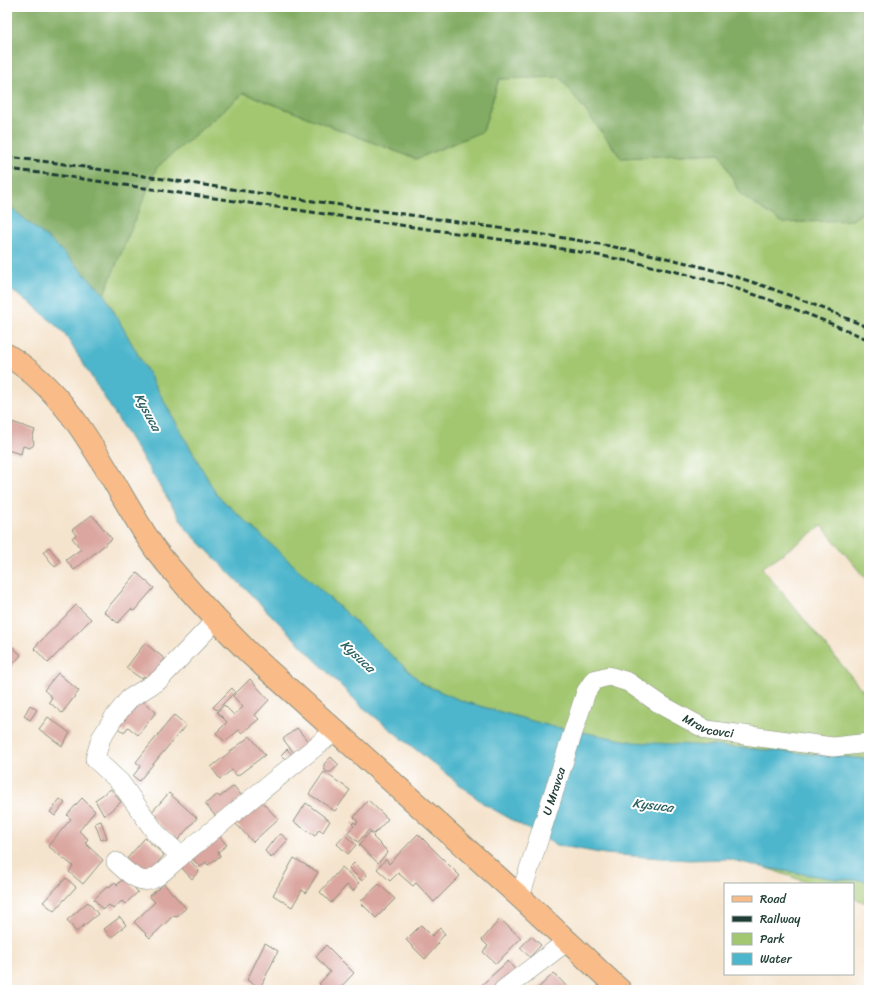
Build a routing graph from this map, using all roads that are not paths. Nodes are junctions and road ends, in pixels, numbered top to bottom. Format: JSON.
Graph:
{"nodes":[{"id":1,"x":7,"y":355,"type":"edge"},
{"id":2,"x":216,"y":620,"type":"junction"},
{"id":3,"x":580,"y":711,"type":"joint"},
{"id":4,"x":335,"y":731,"type":"junction"},
{"id":5,"x":869,"y":743,"type":"edge"},
{"id":6,"x":181,"y":856,"type":"junction"},
{"id":7,"x":116,"y":862,"type":"dead end"},
{"id":8,"x":520,"y":897,"type":"junction"},
{"id":9,"x":566,"y":942,"type":"junction"},
{"id":10,"x":502,"y":990,"type":"edge"},
{"id":11,"x":620,"y":990,"type":"edge"}],
"edges":[{"from":1,"to":2,"type":"main road"},
{"from":2,"to":4,"type":"main road"},
{"from":2,"to":6,"type":"street"},
{"from":3,"to":5,"type":"street","name":"Mravcovci"},
{"from":3,"to":8,"type":"street","name":"U Mravca"},
{"from":4,"to":6,"type":"street"},
{"from":4,"to":8,"type":"main road"},
{"from":6,"to":7,"type":"street"},
{"from":8,"to":9,"type":"main road"},
{"from":9,"to":10,"type":"street"},
{"from":9,"to":11,"type":"main road"}]}
